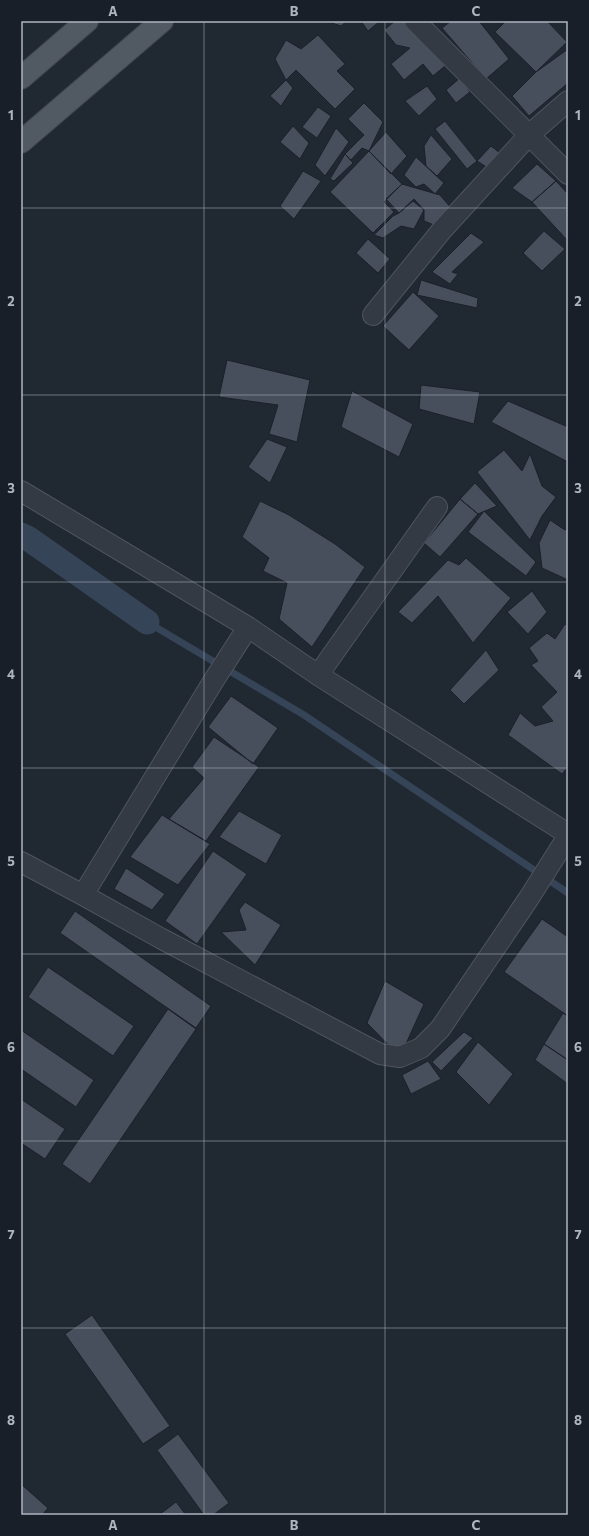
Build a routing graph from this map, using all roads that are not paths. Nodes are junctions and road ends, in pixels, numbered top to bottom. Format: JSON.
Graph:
{"nodes":[{"id":1,"x":87,"y":21,"type":"edge"},
{"id":2,"x":162,"y":21,"type":"edge"},
{"id":3,"x":415,"y":21,"type":"edge"},
{"id":4,"x":21,"y":78,"type":"edge"},
{"id":5,"x":568,"y":101,"type":"edge"},
{"id":6,"x":529,"y":135,"type":"junction"},
{"id":7,"x":21,"y":142,"type":"edge"},
{"id":8,"x":568,"y":174,"type":"edge"},
{"id":9,"x":373,"y":315,"type":"dead end"},
{"id":10,"x":21,"y":491,"type":"edge"},
{"id":11,"x":437,"y":507,"type":"dead end"},
{"id":12,"x":248,"y":627,"type":"junction"},
{"id":13,"x":318,"y":675,"type":"junction"},
{"id":14,"x":568,"y":835,"type":"edge"},
{"id":15,"x":21,"y":862,"type":"edge"},
{"id":16,"x":84,"y":895,"type":"junction"}],
"edges":[{"from":1,"to":4,"type":"main road"},
{"from":2,"to":7,"type":"main road"},
{"from":3,"to":6,"type":"street"},
{"from":5,"to":6,"type":"street"},
{"from":6,"to":8,"type":"street"},
{"from":6,"to":9,"type":"street"},
{"from":10,"to":12,"type":"street"},
{"from":11,"to":13,"type":"street"},
{"from":12,"to":13,"type":"street"},
{"from":12,"to":16,"type":"street"},
{"from":13,"to":14,"type":"street"},
{"from":14,"to":16,"type":"street"},
{"from":15,"to":16,"type":"street"}]}
